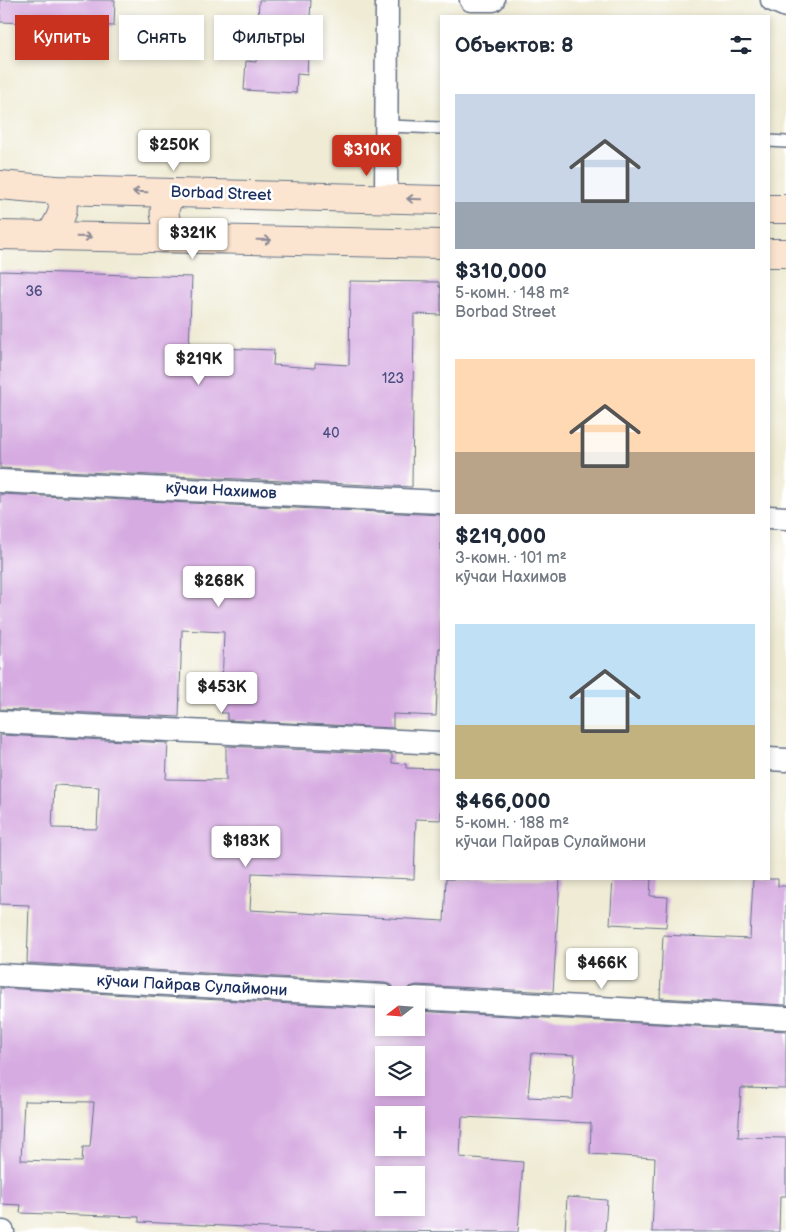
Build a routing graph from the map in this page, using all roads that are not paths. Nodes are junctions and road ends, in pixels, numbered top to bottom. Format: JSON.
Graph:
{"nodes":[{"id":1,"x":387,"y":0,"type":"edge"},
{"id":2,"x":471,"y":0,"type":"edge"},
{"id":3,"x":493,"y":0,"type":"edge"},
{"id":4,"x":772,"y":0,"type":"edge"},
{"id":5,"x":786,"y":6,"type":"edge"},
{"id":6,"x":388,"y":126,"type":"junction"},
{"id":7,"x":440,"y":128,"type":"edge"},
{"id":8,"x":770,"y":141,"type":"edge"},
{"id":9,"x":786,"y":142,"type":"edge"},
{"id":10,"x":0,"y":185,"type":"edge"},
{"id":11,"x":56,"y":190,"type":"junction"},
{"id":12,"x":173,"y":193,"type":"junction"},
{"id":13,"x":386,"y":198,"type":"junction"},
{"id":14,"x":440,"y":200,"type":"edge"},
{"id":15,"x":770,"y":209,"type":"edge"},
{"id":16,"x":786,"y":209,"type":"edge"},
{"id":17,"x":0,"y":235,"type":"edge"},
{"id":18,"x":50,"y":237,"type":"junction"},
{"id":19,"x":173,"y":238,"type":"junction"},
{"id":20,"x":440,"y":244,"type":"edge"},
{"id":21,"x":770,"y":253,"type":"edge"},
{"id":22,"x":786,"y":253,"type":"edge"},
{"id":23,"x":0,"y":480,"type":"edge"},
{"id":24,"x":440,"y":502,"type":"edge"},
{"id":25,"x":770,"y":518,"type":"edge"},
{"id":26,"x":786,"y":518,"type":"edge"},
{"id":27,"x":0,"y":722,"type":"edge"},
{"id":28,"x":440,"y":743,"type":"edge"},
{"id":29,"x":770,"y":759,"type":"edge"},
{"id":30,"x":786,"y":760,"type":"edge"},
{"id":31,"x":0,"y":975,"type":"edge"},
{"id":32,"x":375,"y":996,"type":"edge"},
{"id":33,"x":425,"y":998,"type":"edge"},
{"id":34,"x":786,"y":1018,"type":"edge"}],
"edges":[{"from":1,"to":6,"type":"street"},
{"from":2,"to":3,"type":"street"},
{"from":4,"to":5,"type":"street"},
{"from":6,"to":7,"type":"lane"},
{"from":6,"to":13,"type":"street"},
{"from":8,"to":9,"type":"lane"},
{"from":10,"to":11,"type":"main road","name":"Borbad Street"},
{"from":12,"to":11,"type":"main road","name":"Borbad Street","one_way":true},
{"from":11,"to":18,"type":"main road"},
{"from":12,"to":13,"type":"main road","name":"Borbad Street"},
{"from":12,"to":19,"type":"main road"},
{"from":14,"to":13,"type":"main road","name":"Borbad Street","one_way":true},
{"from":15,"to":16,"type":"main road"},
{"from":17,"to":18,"type":"main road"},
{"from":18,"to":19,"type":"main road","one_way":true},
{"from":19,"to":20,"type":"main road","one_way":true},
{"from":21,"to":22,"type":"main road"},
{"from":23,"to":24,"type":"street","name":"кӯчаи Нахимов"},
{"from":25,"to":26,"type":"street"},
{"from":27,"to":28,"type":"street"},
{"from":29,"to":30,"type":"street"},
{"from":31,"to":32,"type":"street","name":"кӯчаи Пайрав Сулаймони"},
{"from":33,"to":34,"type":"street"}]}
